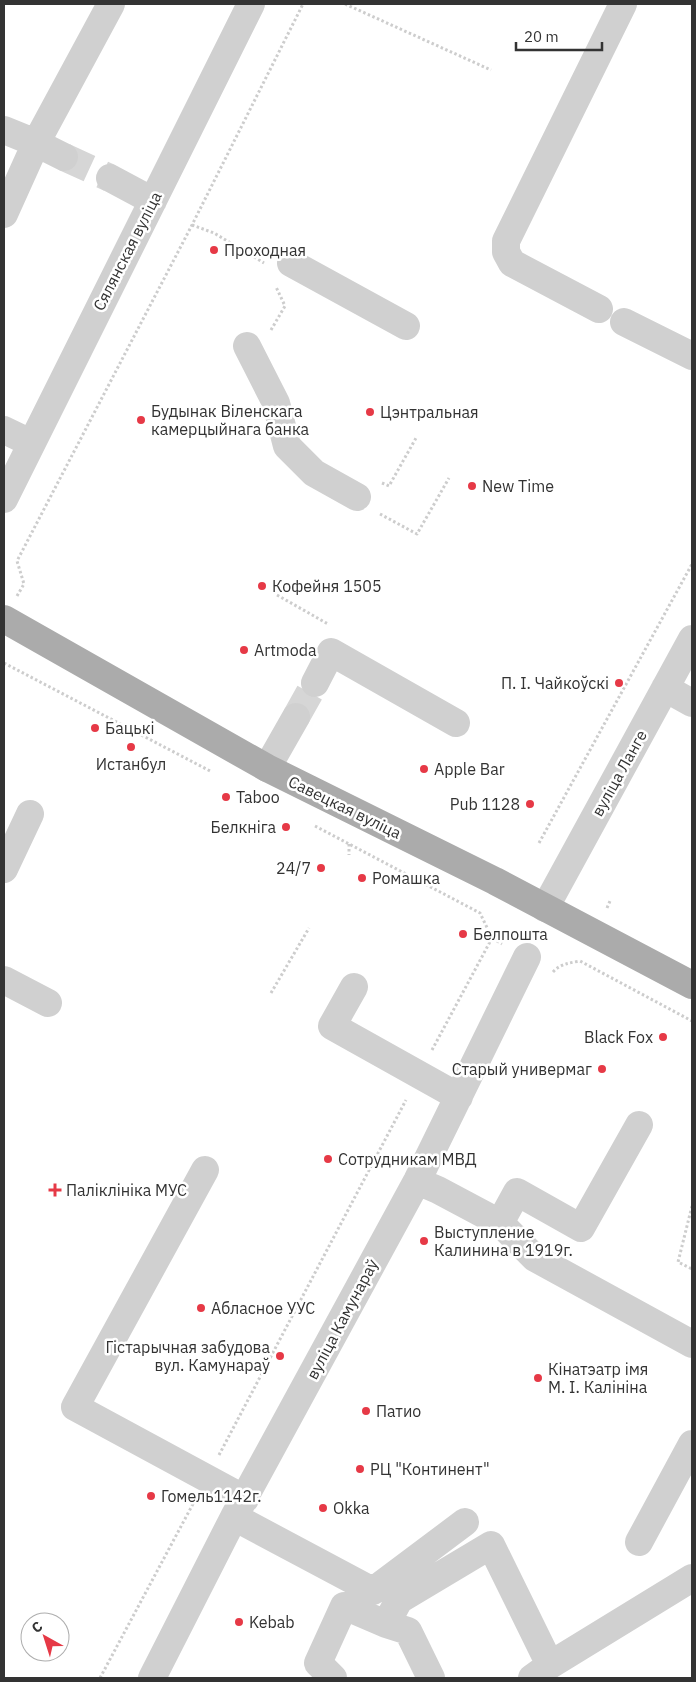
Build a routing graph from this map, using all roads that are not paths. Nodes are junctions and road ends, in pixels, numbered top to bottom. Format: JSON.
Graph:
{"nodes":[{"id":1,"x":111,"y":4,"type":"edge"},
{"id":2,"x":251,"y":4,"type":"edge"},
{"id":3,"x":623,"y":4,"type":"edge"},
{"id":4,"x":4,"y":130,"type":"edge"},
{"id":5,"x":36,"y":143,"type":"junction"},
{"id":6,"x":64,"y":158,"type":"tunnel mouth"},
{"id":7,"x":110,"y":178,"type":"tunnel mouth"},
{"id":8,"x":152,"y":201,"type":"junction"},
{"id":9,"x":4,"y":214,"type":"edge"},
{"id":10,"x":279,"y":271,"type":"road end"},
{"id":11,"x":599,"y":309,"type":"dead end"},
{"id":12,"x":624,"y":322,"type":"dead end"},
{"id":13,"x":406,"y":326,"type":"dead end"},
{"id":14,"x":257,"y":341,"type":"road end"},
{"id":15,"x":692,"y":356,"type":"edge"},
{"id":16,"x":4,"y":430,"type":"edge"},
{"id":17,"x":32,"y":444,"type":"junction"},
{"id":18,"x":4,"y":498,"type":"edge"},
{"id":19,"x":366,"y":504,"type":"road end"},
{"id":20,"x":4,"y":619,"type":"edge"},
{"id":21,"x":692,"y":639,"type":"edge"},
{"id":22,"x":315,"y":682,"type":"tunnel mouth"},
{"id":23,"x":665,"y":688,"type":"junction"},
{"id":24,"x":692,"y":702,"type":"edge"},
{"id":25,"x":296,"y":717,"type":"tunnel mouth"},
{"id":26,"x":456,"y":723,"type":"dead end"},
{"id":27,"x":267,"y":768,"type":"junction"},
{"id":28,"x":30,"y":814,"type":"dead end"},
{"id":29,"x":4,"y":869,"type":"edge"},
{"id":30,"x":545,"y":908,"type":"junction"},
{"id":31,"x":527,"y":957,"type":"dead end"},
{"id":32,"x":4,"y":980,"type":"edge"},
{"id":33,"x":692,"y":985,"type":"edge"},
{"id":34,"x":354,"y":988,"type":"dead end"},
{"id":35,"x":48,"y":1003,"type":"dead end"},
{"id":36,"x":459,"y":1097,"type":"junction"},
{"id":37,"x":639,"y":1125,"type":"dead end"},
{"id":38,"x":205,"y":1170,"type":"dead end"},
{"id":39,"x":417,"y":1181,"type":"junction"},
{"id":40,"x":500,"y":1223,"type":"junction"},
{"id":41,"x":692,"y":1344,"type":"edge"},
{"id":42,"x":692,"y":1444,"type":"edge"},
{"id":43,"x":239,"y":1508,"type":"junction"},
{"id":44,"x":465,"y":1522,"type":"dead end"},
{"id":45,"x":639,"y":1542,"type":"dead end"},
{"id":46,"x":692,"y":1578,"type":"edge"},
{"id":47,"x":386,"y":1624,"type":"junction"},
{"id":48,"x":541,"y":1672,"type":"edge"},
{"id":49,"x":152,"y":1678,"type":"edge"},
{"id":50,"x":333,"y":1678,"type":"edge"},
{"id":51,"x":431,"y":1678,"type":"edge"}],
"edges":[{"from":1,"to":5,"type":"street"},
{"from":2,"to":8,"type":"street","name":"Сялянская вуліца"},
{"from":3,"to":11,"type":"street"},
{"from":4,"to":5,"type":"street"},
{"from":5,"to":6,"type":"street"},
{"from":5,"to":9,"type":"street"},
{"from":7,"to":8,"type":"street"},
{"from":8,"to":17,"type":"street","name":"Сялянская вуліца"},
{"from":10,"to":13,"type":"street"},
{"from":12,"to":15,"type":"street"},
{"from":14,"to":19,"type":"street"},
{"from":16,"to":17,"type":"street"},
{"from":17,"to":18,"type":"street","name":"Сялянская вуліца"},
{"from":20,"to":27,"type":"main road","name":"Савецкая вуліца"},
{"from":21,"to":23,"type":"street","name":"вуліца Ланге"},
{"from":22,"to":26,"type":"street"},
{"from":23,"to":24,"type":"street"},
{"from":23,"to":30,"type":"street","name":"вуліца Ланге"},
{"from":25,"to":27,"type":"street"},
{"from":27,"to":30,"type":"main road","name":"Савецкая вуліца"},
{"from":28,"to":29,"type":"street"},
{"from":30,"to":33,"type":"main road","name":"Савецкая вуліца"},
{"from":31,"to":36,"type":"street","name":"вуліца Камунараў"},
{"from":32,"to":35,"type":"street"},
{"from":34,"to":36,"type":"street"},
{"from":36,"to":39,"type":"street","name":"вуліца Камунараў"},
{"from":37,"to":40,"type":"street"},
{"from":38,"to":43,"type":"street"},
{"from":39,"to":40,"type":"street"},
{"from":39,"to":43,"type":"street","name":"вуліца Камунараў"},
{"from":40,"to":41,"type":"street"},
{"from":42,"to":45,"type":"street"},
{"from":43,"to":44,"type":"street"},
{"from":43,"to":49,"type":"street","name":"вуліца Камунараў"},
{"from":46,"to":48,"type":"street"},
{"from":47,"to":48,"type":"street"},
{"from":47,"to":50,"type":"street"},
{"from":47,"to":51,"type":"street"}]}
